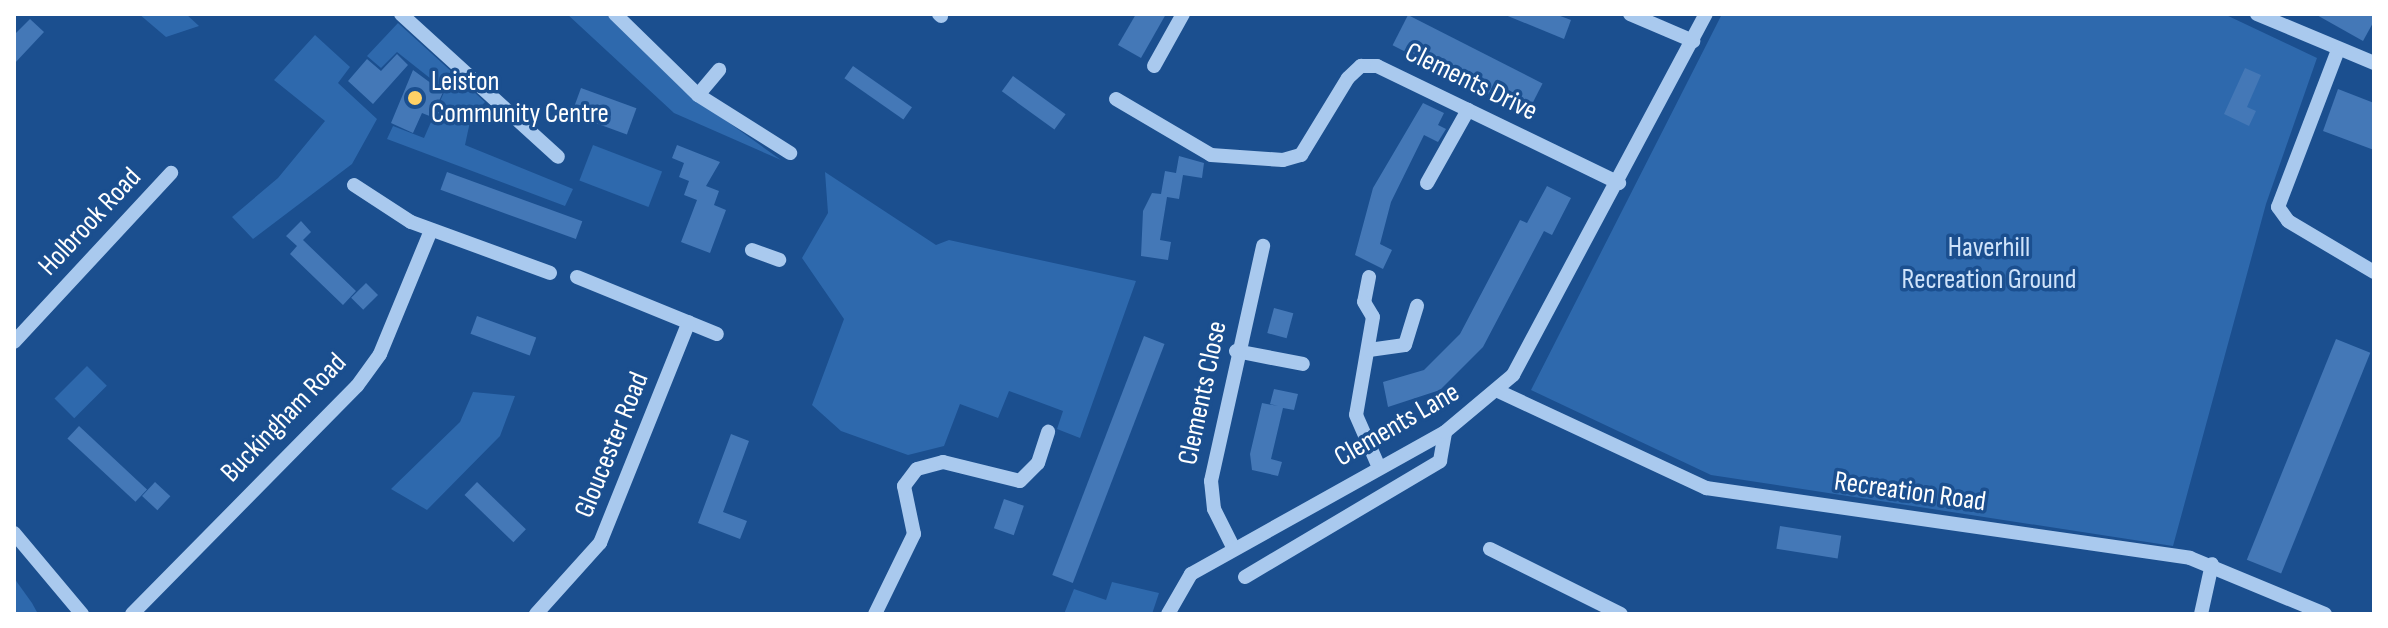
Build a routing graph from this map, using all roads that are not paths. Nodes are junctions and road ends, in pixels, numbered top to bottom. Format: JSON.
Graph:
{"nodes":[{"id":1,"x":401,"y":14,"type":"edge"},
{"id":2,"x":1183,"y":14,"type":"edge"},
{"id":3,"x":1630,"y":14,"type":"edge"},
{"id":4,"x":1706,"y":14,"type":"edge"},
{"id":5,"x":2257,"y":14,"type":"edge"},
{"id":6,"x":622,"y":16,"type":"edge"},
{"id":7,"x":1693,"y":41,"type":"junction"},
{"id":8,"x":2338,"y":50,"type":"junction"},
{"id":9,"x":2374,"y":63,"type":"edge"},
{"id":10,"x":1154,"y":66,"type":"dead end"},
{"id":11,"x":719,"y":70,"type":"dead end"},
{"id":12,"x":698,"y":95,"type":"junction"},
{"id":13,"x":1116,"y":99,"type":"dead end"},
{"id":14,"x":1468,"y":110,"type":"junction"},
{"id":15,"x":790,"y":153,"type":"dead end"},
{"id":16,"x":558,"y":157,"type":"dead end"},
{"id":17,"x":171,"y":173,"type":"dead end"},
{"id":18,"x":1427,"y":183,"type":"dead end"},
{"id":19,"x":1619,"y":183,"type":"junction"},
{"id":20,"x":354,"y":185,"type":"dead end"},
{"id":21,"x":431,"y":230,"type":"junction"},
{"id":22,"x":1263,"y":246,"type":"dead end"},
{"id":23,"x":752,"y":250,"type":"dead end"},
{"id":24,"x":779,"y":260,"type":"dead end"},
{"id":25,"x":2374,"y":272,"type":"edge"},
{"id":26,"x":550,"y":273,"type":"dead end"},
{"id":27,"x":577,"y":277,"type":"dead end"},
{"id":28,"x":1369,"y":277,"type":"dead end"},
{"id":29,"x":1417,"y":306,"type":"dead end"},
{"id":30,"x":689,"y":322,"type":"junction"},
{"id":31,"x":717,"y":334,"type":"dead end"},
{"id":32,"x":14,"y":342,"type":"edge"},
{"id":33,"x":1370,"y":343,"type":"junction"},
{"id":34,"x":1236,"y":351,"type":"junction"},
{"id":35,"x":1303,"y":364,"type":"dead end"},
{"id":36,"x":1498,"y":391,"type":"junction"},
{"id":37,"x":1048,"y":432,"type":"dead end"},
{"id":38,"x":1445,"y":432,"type":"junction"},
{"id":39,"x":1378,"y":465,"type":"junction"},
{"id":40,"x":14,"y":533,"type":"edge"},
{"id":41,"x":1233,"y":547,"type":"junction"},
{"id":42,"x":1490,"y":549,"type":"dead end"},
{"id":43,"x":2212,"y":564,"type":"junction"},
{"id":44,"x":1245,"y":577,"type":"dead end"},
{"id":45,"x":82,"y":614,"type":"edge"},
{"id":46,"x":132,"y":614,"type":"edge"},
{"id":47,"x":536,"y":614,"type":"edge"},
{"id":48,"x":875,"y":614,"type":"edge"},
{"id":49,"x":1168,"y":614,"type":"edge"},
{"id":50,"x":1621,"y":614,"type":"edge"},
{"id":51,"x":2201,"y":614,"type":"edge"},
{"id":52,"x":2325,"y":614,"type":"edge"}],
"edges":[{"from":1,"to":16,"type":"street"},
{"from":2,"to":10,"type":"street"},
{"from":3,"to":7,"type":"street"},
{"from":4,"to":7,"type":"street","name":"Clements Lane"},
{"from":5,"to":8,"type":"street"},
{"from":6,"to":12,"type":"street"},
{"from":7,"to":19,"type":"street","name":"Clements Lane"},
{"from":8,"to":9,"type":"street"},
{"from":8,"to":25,"type":"street"},
{"from":11,"to":12,"type":"street"},
{"from":12,"to":15,"type":"street"},
{"from":13,"to":14,"type":"street","name":"Clements Drive"},
{"from":14,"to":18,"type":"street"},
{"from":14,"to":19,"type":"street","name":"Clements Drive"},
{"from":17,"to":32,"type":"street","name":"Holbrook Road"},
{"from":19,"to":36,"type":"street","name":"Clements Lane"},
{"from":20,"to":21,"type":"street"},
{"from":21,"to":26,"type":"street"},
{"from":21,"to":46,"type":"street","name":"Buckingham Road"},
{"from":22,"to":34,"type":"street","name":"Clements Close"},
{"from":23,"to":24,"type":"street"},
{"from":27,"to":30,"type":"street"},
{"from":28,"to":33,"type":"street"},
{"from":29,"to":33,"type":"street"},
{"from":30,"to":31,"type":"street"},
{"from":30,"to":47,"type":"street","name":"Gloucester Road"},
{"from":33,"to":39,"type":"street"},
{"from":34,"to":35,"type":"street"},
{"from":34,"to":41,"type":"street","name":"Clements Close"},
{"from":36,"to":38,"type":"street","name":"Clements Lane"},
{"from":36,"to":43,"type":"street","name":"Recreation Road"},
{"from":37,"to":48,"type":"street"},
{"from":38,"to":39,"type":"street","name":"Clements Lane"},
{"from":38,"to":44,"type":"street"},
{"from":39,"to":41,"type":"street","name":"Clements Lane"},
{"from":40,"to":45,"type":"street"},
{"from":41,"to":49,"type":"street","name":"Clements Lane"},
{"from":42,"to":50,"type":"street"},
{"from":43,"to":51,"type":"street"},
{"from":43,"to":52,"type":"street","name":"Recreation Road"}]}
